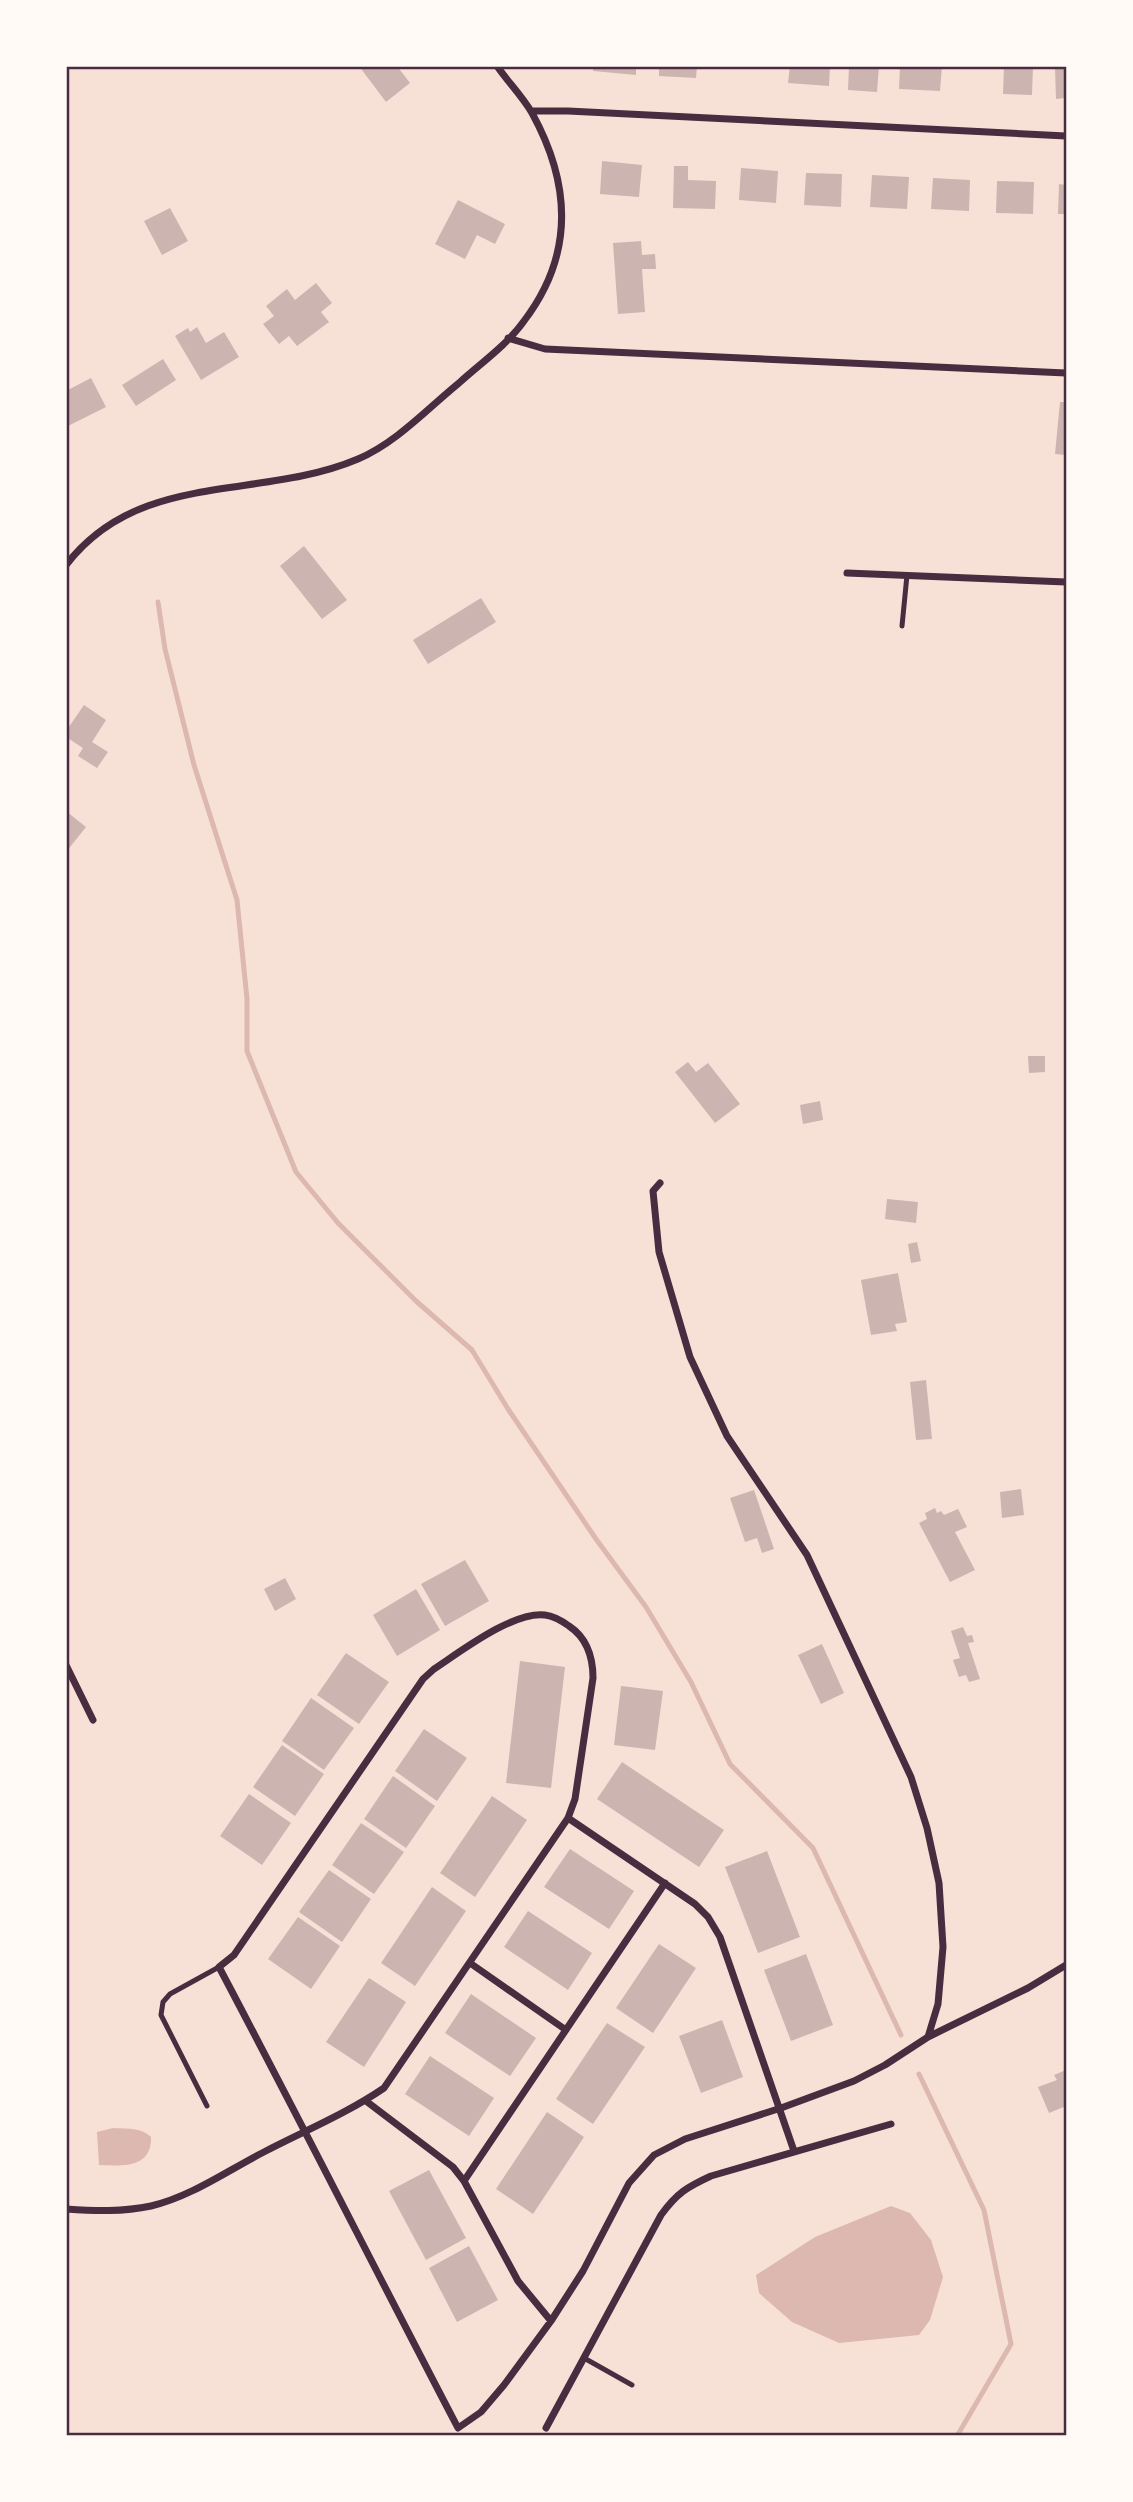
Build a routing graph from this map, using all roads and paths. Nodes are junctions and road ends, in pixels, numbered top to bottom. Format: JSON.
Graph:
{"nodes":[{"id":1,"x":497,"y":66,"type":"edge"},
{"id":2,"x":531,"y":111,"type":"junction"},
{"id":3,"x":1066,"y":136,"type":"edge"},
{"id":4,"x":508,"y":338,"type":"junction"},
{"id":5,"x":1066,"y":373,"type":"edge"},
{"id":6,"x":66,"y":565,"type":"edge"},
{"id":7,"x":847,"y":573,"type":"dead end"},
{"id":8,"x":907,"y":575,"type":"junction"},
{"id":9,"x":1066,"y":582,"type":"edge"},
{"id":10,"x":902,"y":626,"type":"dead end"},
{"id":11,"x":660,"y":1183,"type":"dead end"},
{"id":12,"x":66,"y":1665,"type":"edge"},
{"id":13,"x":93,"y":1720,"type":"dead end"},
{"id":14,"x":568,"y":1818,"type":"junction"},
{"id":15,"x":665,"y":1883,"type":"junction"},
{"id":16,"x":470,"y":1964,"type":"junction"},
{"id":17,"x":1066,"y":1965,"type":"edge"},
{"id":18,"x":219,"y":1967,"type":"junction"},
{"id":19,"x":566,"y":2030,"type":"junction"},
{"id":20,"x":928,"y":2038,"type":"junction"},
{"id":21,"x":366,"y":2101,"type":"junction"},
{"id":22,"x":207,"y":2106,"type":"dead end"},
{"id":23,"x":781,"y":2108,"type":"junction"},
{"id":24,"x":891,"y":2124,"type":"dead end"},
{"id":25,"x":304,"y":2131,"type":"junction"},
{"id":26,"x":794,"y":2151,"type":"junction"},
{"id":27,"x":464,"y":2181,"type":"junction"},
{"id":28,"x":66,"y":2209,"type":"edge"},
{"id":29,"x":551,"y":2321,"type":"junction"},
{"id":30,"x":584,"y":2358,"type":"junction"},
{"id":31,"x":632,"y":2385,"type":"dead end"},
{"id":32,"x":546,"y":2428,"type":"dead end"}],
"edges":[{"from":1,"to":2,"type":"street"},
{"from":2,"to":3,"type":"street"},
{"from":2,"to":4,"type":"street"},
{"from":4,"to":5,"type":"street"},
{"from":4,"to":6,"type":"street"},
{"from":7,"to":8,"type":"street"},
{"from":8,"to":9,"type":"street"},
{"from":8,"to":10,"type":"lane"},
{"from":11,"to":20,"type":"street"},
{"from":12,"to":13,"type":"street"},
{"from":14,"to":15,"type":"street"},
{"from":14,"to":16,"type":"street"},
{"from":14,"to":18,"type":"street"},
{"from":15,"to":19,"type":"street"},
{"from":15,"to":23,"type":"street"},
{"from":16,"to":19,"type":"street"},
{"from":16,"to":21,"type":"street"},
{"from":17,"to":20,"type":"street"},
{"from":18,"to":22,"type":"lane"},
{"from":18,"to":25,"type":"street"},
{"from":19,"to":27,"type":"street"},
{"from":20,"to":23,"type":"street"},
{"from":21,"to":25,"type":"street"},
{"from":21,"to":27,"type":"street"},
{"from":23,"to":26,"type":"street"},
{"from":23,"to":29,"type":"street"},
{"from":24,"to":26,"type":"street"},
{"from":25,"to":28,"type":"street"},
{"from":25,"to":29,"type":"street"},
{"from":26,"to":30,"type":"street"},
{"from":27,"to":29,"type":"street"},
{"from":30,"to":31,"type":"lane"},
{"from":30,"to":32,"type":"street"}]}
